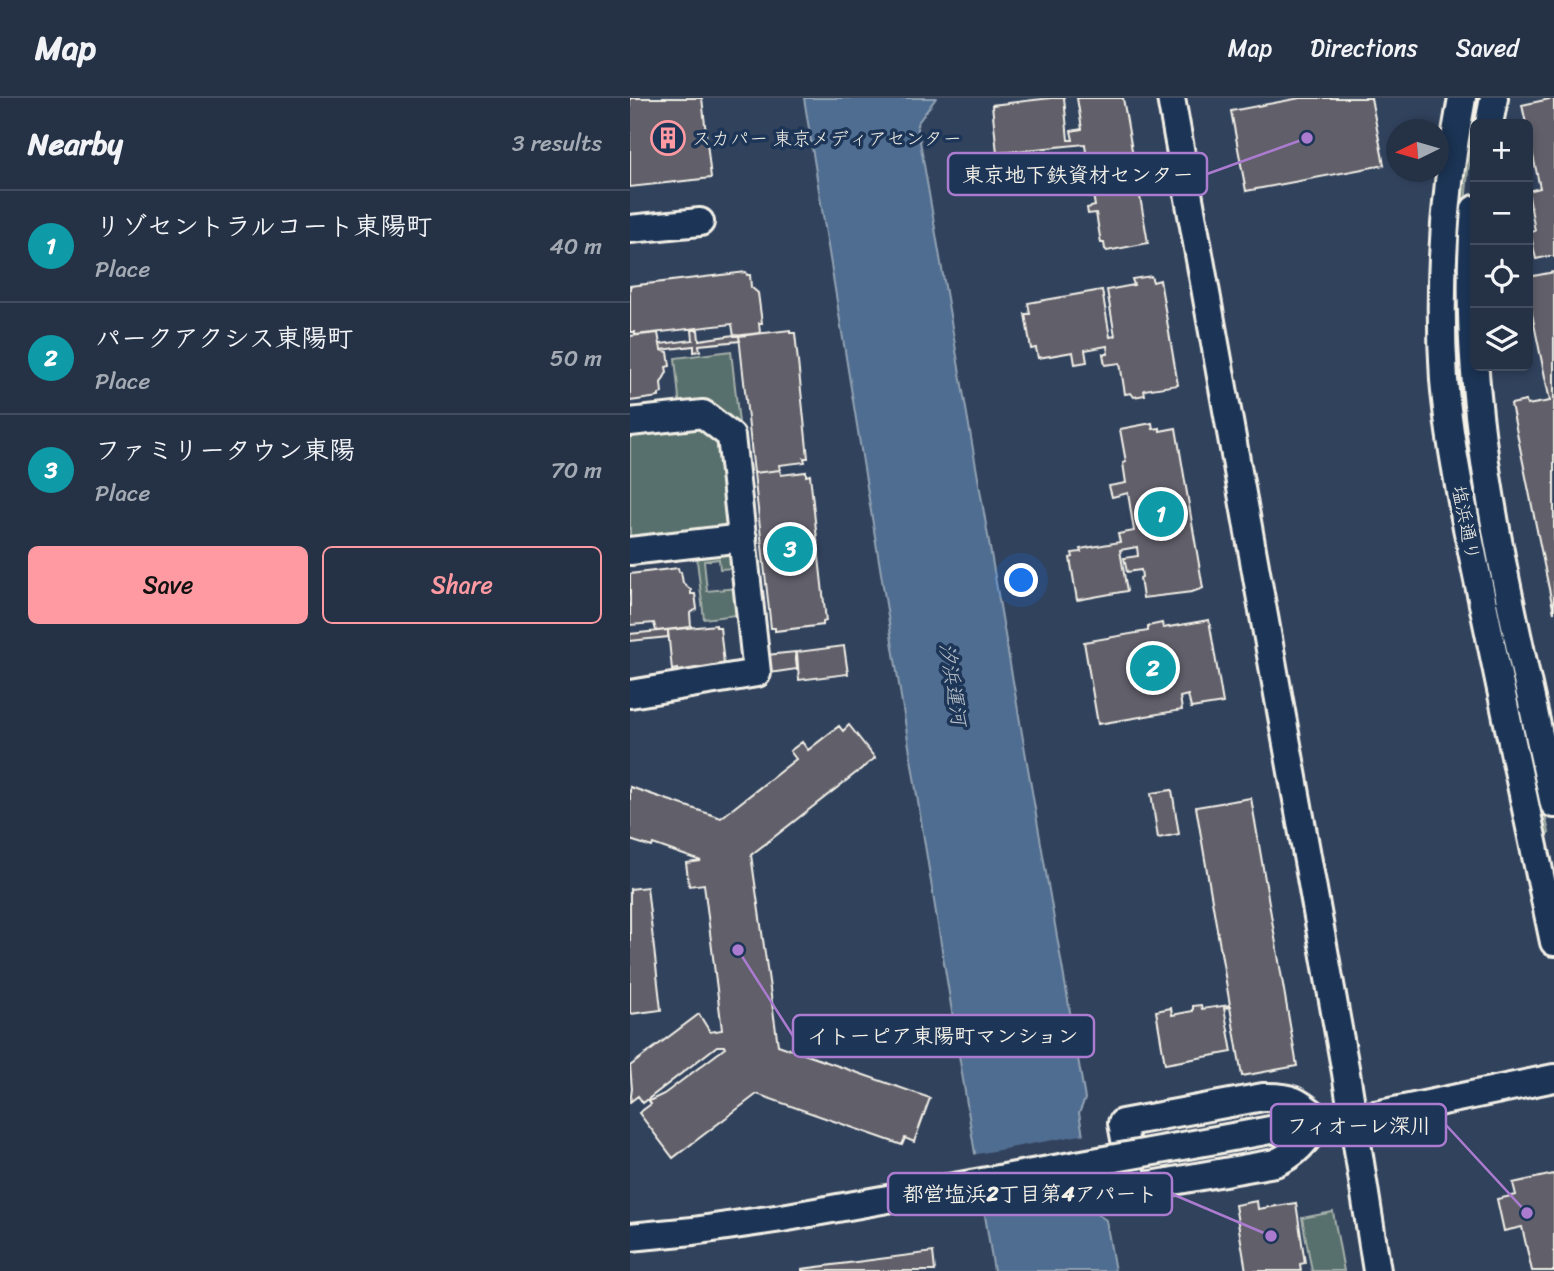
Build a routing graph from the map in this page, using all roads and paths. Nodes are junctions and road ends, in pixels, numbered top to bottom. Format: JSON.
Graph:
{"nodes":[{"id":1,"x":1171,"y":98,"type":"edge"},
{"id":2,"x":1462,"y":98,"type":"edge"},
{"id":3,"x":1494,"y":98,"type":"edge"},
{"id":4,"x":1490,"y":119,"type":"edge"},
{"id":5,"x":700,"y":222,"type":"dead end"},
{"id":6,"x":630,"y":229,"type":"edge"},
{"id":7,"x":1473,"y":245,"type":"edge"},
{"id":8,"x":630,"y":422,"type":"edge"},
{"id":9,"x":743,"y":538,"type":"junction"},
{"id":10,"x":630,"y":551,"type":"edge"},
{"id":11,"x":630,"y":694,"type":"edge"},
{"id":12,"x":1554,"y":804,"type":"edge"},
{"id":13,"x":1554,"y":942,"type":"edge"},
{"id":14,"x":1554,"y":1078,"type":"edge"},
{"id":15,"x":1353,"y":1119,"type":"junction"},
{"id":16,"x":1321,"y":1121,"type":"junction"},
{"id":17,"x":630,"y":1237,"type":"edge"},
{"id":18,"x":1377,"y":1271,"type":"edge"}],
"edges":[{"from":1,"to":15,"type":"street"},
{"from":2,"to":13,"type":"street","name":"塩浜通り"},
{"from":3,"to":4,"type":"street"},
{"from":5,"to":6,"type":"street"},
{"from":7,"to":12,"type":"street","name":"塩浜通り"},
{"from":8,"to":9,"type":"street"},
{"from":9,"to":10,"type":"street"},
{"from":9,"to":11,"type":"street"},
{"from":14,"to":15,"type":"street"},
{"from":15,"to":16,"type":"street"},
{"from":15,"to":18,"type":"street"},
{"from":16,"to":16,"type":"street"},
{"from":16,"to":17,"type":"street","bridge":true}]}
